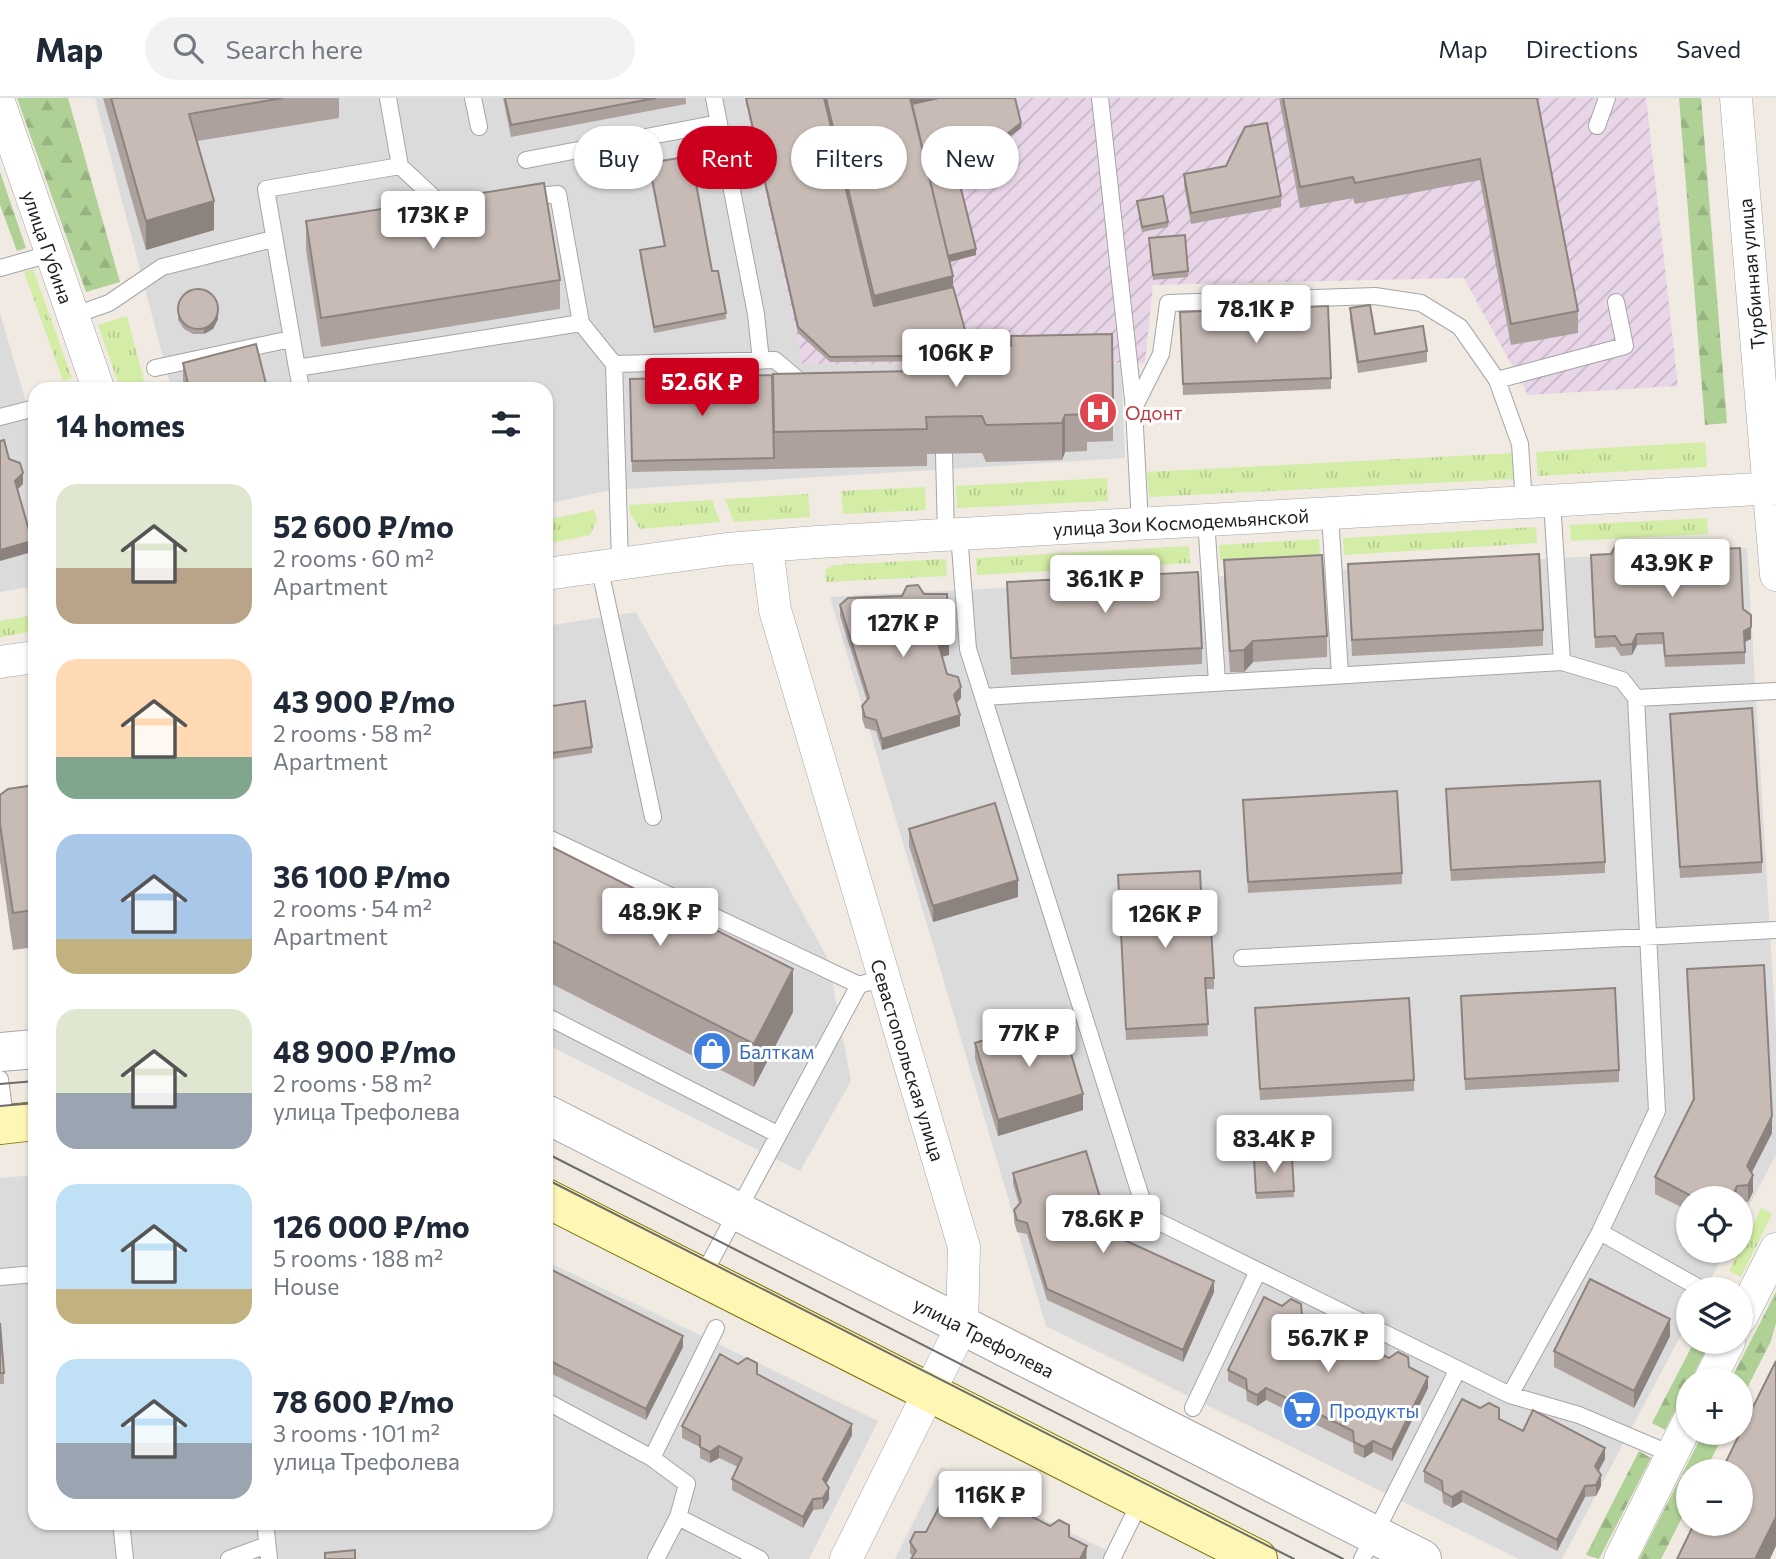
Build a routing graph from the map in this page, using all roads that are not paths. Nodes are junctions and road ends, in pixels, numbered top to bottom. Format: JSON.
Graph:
{"nodes":[{"id":1,"x":388,"y":98,"type":"edge"},
{"id":2,"x":473,"y":98,"type":"edge"},
{"id":3,"x":714,"y":98,"type":"edge"},
{"id":4,"x":1100,"y":98,"type":"edge"},
{"id":5,"x":1607,"y":98,"type":"edge"},
{"id":6,"x":1736,"y":98,"type":"edge"},
{"id":7,"x":0,"y":105,"type":"edge"},
{"id":8,"x":719,"y":123,"type":"junction"},
{"id":9,"x":1597,"y":126,"type":"dead end"},
{"id":10,"x":479,"y":127,"type":"dead end"},
{"id":11,"x":526,"y":160,"type":"dead end"},
{"id":12,"x":400,"y":166,"type":"junction"},
{"id":13,"x":510,"y":199,"type":"edge"},
{"id":14,"x":470,"y":203,"type":"edge"},
{"id":15,"x":273,"y":239,"type":"junction"},
{"id":16,"x":50,"y":254,"type":"junction"},
{"id":17,"x":0,"y":268,"type":"edge"},
{"id":18,"x":1616,"y":302,"type":"dead end"},
{"id":19,"x":72,"y":316,"type":"junction"},
{"id":20,"x":581,"y":323,"type":"junction"},
{"id":21,"x":291,"y":339,"type":"junction"},
{"id":22,"x":761,"y":360,"type":"junction"},
{"id":23,"x":614,"y":364,"type":"junction"},
{"id":24,"x":155,"y":368,"type":"dead end"},
{"id":25,"x":297,"y":368,"type":"junction"},
{"id":26,"x":1497,"y":380,"type":"junction"},
{"id":27,"x":96,"y":382,"type":"edge"},
{"id":28,"x":300,"y":382,"type":"edge"},
{"id":29,"x":827,"y":382,"type":"edge"},
{"id":30,"x":1134,"y":408,"type":"junction"},
{"id":31,"x":28,"y":410,"type":"edge"},
{"id":32,"x":0,"y":417,"type":"edge"},
{"id":33,"x":944,"y":454,"type":"edge"},
{"id":34,"x":1773,"y":488,"type":"edge"},
{"id":35,"x":1538,"y":502,"type":"junction"},
{"id":36,"x":1330,"y":514,"type":"junction"},
{"id":37,"x":1206,"y":520,"type":"junction"},
{"id":38,"x":1140,"y":524,"type":"junction"},
{"id":39,"x":953,"y":534,"type":"junction"},
{"id":40,"x":767,"y":546,"type":"junction"},
{"id":41,"x":609,"y":564,"type":"junction"},
{"id":42,"x":553,"y":573,"type":"edge"},
{"id":43,"x":1776,"y":575,"type":"edge"},
{"id":44,"x":28,"y":658,"type":"edge"},
{"id":45,"x":0,"y":662,"type":"edge"},
{"id":46,"x":1562,"y":662,"type":"junction"},
{"id":47,"x":1340,"y":675,"type":"junction"},
{"id":48,"x":1217,"y":682,"type":"junction"},
{"id":49,"x":1776,"y":691,"type":"edge"},
{"id":50,"x":983,"y":696,"type":"junction"},
{"id":51,"x":1636,"y":698,"type":"junction"},
{"id":52,"x":653,"y":817,"type":"dead end"},
{"id":53,"x":553,"y":840,"type":"edge"},
{"id":54,"x":1776,"y":930,"type":"edge"},
{"id":55,"x":1648,"y":937,"type":"junction"},
{"id":56,"x":1242,"y":958,"type":"dead end"},
{"id":57,"x":871,"y":981,"type":"junction"},
{"id":58,"x":553,"y":1020,"type":"edge"},
{"id":59,"x":28,"y":1050,"type":"edge"},
{"id":60,"x":0,"y":1052,"type":"edge"},
{"id":61,"x":0,"y":1079,"type":"edge"},
{"id":62,"x":553,"y":1118,"type":"edge"},
{"id":63,"x":14,"y":1123,"type":"edge"},
{"id":64,"x":777,"y":1134,"type":"junction"},
{"id":65,"x":553,"y":1202,"type":"edge"},
{"id":66,"x":736,"y":1211,"type":"junction"},
{"id":67,"x":1600,"y":1232,"type":"junction"},
{"id":68,"x":1776,"y":1249,"type":"edge"},
{"id":69,"x":1258,"y":1271,"type":"junction"},
{"id":70,"x":28,"y":1275,"type":"edge"},
{"id":71,"x":0,"y":1277,"type":"edge"},
{"id":72,"x":702,"y":1277,"type":"junction"},
{"id":73,"x":1680,"y":1277,"type":"edge"},
{"id":74,"x":1753,"y":1292,"type":"edge"},
{"id":75,"x":962,"y":1326,"type":"junction"},
{"id":76,"x":716,"y":1328,"type":"dead end"},
{"id":77,"x":1458,"y":1369,"type":"junction"},
{"id":78,"x":929,"y":1392,"type":"junction"},
{"id":79,"x":1510,"y":1395,"type":"junction"},
{"id":80,"x":553,"y":1405,"type":"edge"},
{"id":81,"x":1193,"y":1408,"type":"dead end"},
{"id":82,"x":1676,"y":1445,"type":"edge"},
{"id":83,"x":1671,"y":1454,"type":"junction"},
{"id":84,"x":652,"y":1458,"type":"junction"},
{"id":85,"x":1141,"y":1500,"type":"junction"},
{"id":86,"x":678,"y":1517,"type":"junction"},
{"id":87,"x":122,"y":1530,"type":"edge"},
{"id":88,"x":266,"y":1530,"type":"edge"},
{"id":89,"x":1368,"y":1547,"type":"edge"},
{"id":90,"x":268,"y":1552,"type":"edge"},
{"id":91,"x":125,"y":1559,"type":"edge"},
{"id":92,"x":229,"y":1559,"type":"edge"},
{"id":93,"x":656,"y":1559,"type":"edge"},
{"id":94,"x":760,"y":1559,"type":"edge"},
{"id":95,"x":846,"y":1559,"type":"edge"},
{"id":96,"x":1112,"y":1559,"type":"edge"},
{"id":97,"x":1258,"y":1559,"type":"edge"},
{"id":98,"x":1422,"y":1559,"type":"edge"},
{"id":99,"x":1620,"y":1559,"type":"edge"}],
"edges":[{"from":1,"to":12,"type":"lane"},
{"from":2,"to":10,"type":"lane"},
{"from":3,"to":8,"type":"lane"},
{"from":4,"to":30,"type":"lane"},
{"from":5,"to":9,"type":"lane"},
{"from":6,"to":34,"type":"street","name":"Турбинная улица"},
{"from":7,"to":16,"type":"street","name":"улица Губина"},
{"from":8,"to":11,"type":"lane"},
{"from":8,"to":22,"type":"lane"},
{"from":12,"to":14,"type":"lane"},
{"from":12,"to":15,"type":"lane"},
{"from":13,"to":20,"type":"lane"},
{"from":15,"to":19,"type":"lane"},
{"from":15,"to":21,"type":"lane"},
{"from":16,"to":17,"type":"lane"},
{"from":16,"to":19,"type":"street","name":"улица Губина"},
{"from":18,"to":26,"type":"lane"},
{"from":19,"to":27,"type":"street","name":"улица Губина"},
{"from":20,"to":23,"type":"lane"},
{"from":20,"to":25,"type":"lane"},
{"from":21,"to":24,"type":"lane"},
{"from":21,"to":25,"type":"lane"},
{"from":22,"to":23,"type":"lane"},
{"from":22,"to":29,"type":"lane"},
{"from":23,"to":41,"type":"lane"},
{"from":25,"to":28,"type":"lane"},
{"from":26,"to":30,"type":"lane"},
{"from":26,"to":35,"type":"lane"},
{"from":30,"to":38,"type":"lane"},
{"from":31,"to":32,"type":"lane"},
{"from":33,"to":39,"type":"lane"},
{"from":34,"to":35,"type":"street","name":"улица Зои Космодемьянской"},
{"from":34,"to":43,"type":"street","name":"Турбинная улица"},
{"from":35,"to":36,"type":"street","name":"улица Зои Космодемьянской"},
{"from":35,"to":46,"type":"lane"},
{"from":36,"to":37,"type":"street","name":"улица Зои Космодемьянской"},
{"from":36,"to":47,"type":"lane"},
{"from":37,"to":38,"type":"street","name":"улица Зои Космодемьянской"},
{"from":37,"to":48,"type":"lane"},
{"from":38,"to":39,"type":"street","name":"улица Зои Космодемьянской"},
{"from":39,"to":40,"type":"street","name":"улица Зои Космодемьянской"},
{"from":39,"to":50,"type":"lane"},
{"from":40,"to":41,"type":"street","name":"улица Зои Космодемьянской"},
{"from":40,"to":57,"type":"street","name":"Севастопольская улица"},
{"from":41,"to":42,"type":"street","name":"улица Зои Космодемьянской"},
{"from":41,"to":52,"type":"lane"},
{"from":44,"to":45,"type":"street"},
{"from":46,"to":47,"type":"lane"},
{"from":46,"to":51,"type":"lane"},
{"from":47,"to":48,"type":"lane"},
{"from":48,"to":50,"type":"lane"},
{"from":49,"to":51,"type":"lane"},
{"from":50,"to":69,"type":"lane"},
{"from":51,"to":55,"type":"lane"},
{"from":53,"to":57,"type":"lane"},
{"from":54,"to":55,"type":"lane"},
{"from":55,"to":56,"type":"lane"},
{"from":55,"to":67,"type":"lane"},
{"from":57,"to":64,"type":"lane"},
{"from":57,"to":75,"type":"street","name":"Севастопольская улица"},
{"from":58,"to":64,"type":"lane"},
{"from":59,"to":60,"type":"street"},
{"from":61,"to":63,"type":"lane"},
{"from":62,"to":66,"type":"street","name":"улица Трефолева"},
{"from":64,"to":66,"type":"lane"},
{"from":65,"to":72,"type":"main road"},
{"from":66,"to":72,"type":"lane"},
{"from":66,"to":75,"type":"street","name":"улица Трефолева"},
{"from":67,"to":73,"type":"lane"},
{"from":67,"to":79,"type":"lane"},
{"from":68,"to":74,"type":"street"},
{"from":69,"to":77,"type":"lane"},
{"from":69,"to":81,"type":"lane"},
{"from":70,"to":71,"type":"lane"},
{"from":72,"to":78,"type":"main road"},
{"from":75,"to":78,"type":"street","name":"Севастопольская улица"},
{"from":75,"to":89,"type":"street","name":"улица Трефолева"},
{"from":76,"to":84,"type":"lane"},
{"from":77,"to":79,"type":"lane"},
{"from":77,"to":89,"type":"lane"},
{"from":78,"to":85,"type":"main road"},
{"from":78,"to":95,"type":"street","name":"Севастопольская улица"},
{"from":79,"to":83,"type":"lane"},
{"from":80,"to":84,"type":"lane"},
{"from":82,"to":83,"type":"street"},
{"from":83,"to":99,"type":"street"},
{"from":84,"to":86,"type":"lane"},
{"from":85,"to":96,"type":"lane"},
{"from":85,"to":97,"type":"main road"},
{"from":86,"to":93,"type":"lane"},
{"from":86,"to":94,"type":"lane"},
{"from":87,"to":91,"type":"lane"},
{"from":88,"to":90,"type":"lane"},
{"from":89,"to":98,"type":"street","name":"улица Трефолева"},
{"from":90,"to":92,"type":"lane"}]}
